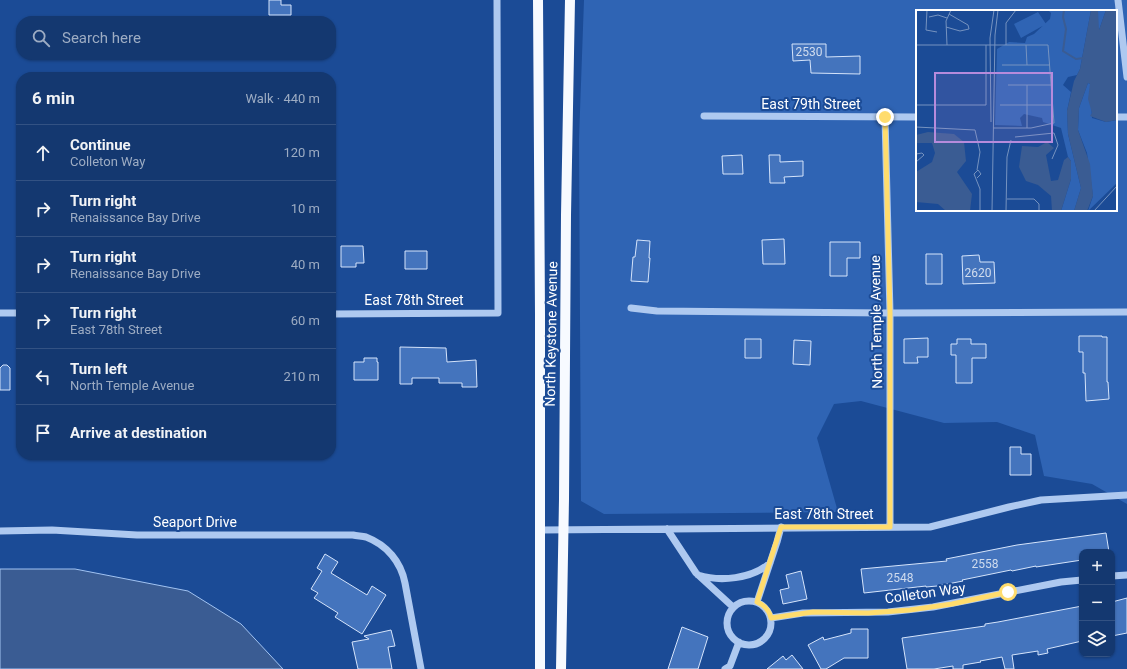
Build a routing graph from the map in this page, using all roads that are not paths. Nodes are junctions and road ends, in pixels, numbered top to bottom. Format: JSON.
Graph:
{"nodes":[{"id":1,"x":497,"y":0,"type":"edge"},
{"id":2,"x":538,"y":0,"type":"edge"},
{"id":3,"x":570,"y":0,"type":"edge"},
{"id":4,"x":1118,"y":0,"type":"edge"},
{"id":5,"x":1127,"y":77,"type":"edge"},
{"id":6,"x":704,"y":116,"type":"dead end"},
{"id":7,"x":885,"y":117,"type":"junction"},
{"id":8,"x":916,"y":117,"type":"edge"},
{"id":9,"x":631,"y":308,"type":"dead end"},
{"id":10,"x":1127,"y":312,"type":"edge"},
{"id":11,"x":0,"y":313,"type":"edge"},
{"id":12,"x":16,"y":313,"type":"edge"},
{"id":13,"x":890,"y":313,"type":"junction"},
{"id":14,"x":336,"y":314,"type":"edge"},
{"id":15,"x":1127,"y":495,"type":"edge"},
{"id":16,"x":781,"y":527,"type":"junction"},
{"id":17,"x":890,"y":527,"type":"junction"},
{"id":18,"x":667,"y":529,"type":"junction"},
{"id":19,"x":541,"y":530,"type":"junction"},
{"id":20,"x":563,"y":530,"type":"junction"},
{"id":21,"x":0,"y":531,"type":"edge"},
{"id":22,"x":770,"y":562,"type":"junction"},
{"id":23,"x":698,"y":574,"type":"junction"},
{"id":24,"x":1127,"y":575,"type":"edge"},
{"id":25,"x":1115,"y":576,"type":"edge"},
{"id":26,"x":1079,"y":580,"type":"edge"},
{"id":27,"x":757,"y":602,"type":"junction"},
{"id":28,"x":733,"y":607,"type":"junction"},
{"id":29,"x":771,"y":618,"type":"junction"},
{"id":30,"x":739,"y":642,"type":"junction"},
{"id":31,"x":728,"y":668,"type":"edge"},
{"id":32,"x":421,"y":669,"type":"edge"},
{"id":33,"x":540,"y":669,"type":"edge"},
{"id":34,"x":561,"y":669,"type":"edge"}],
"edges":[{"from":1,"to":14,"type":"street","name":"East 78th Street"},
{"from":2,"to":19,"type":"main road","name":"North Keystone Avenue"},
{"from":3,"to":20,"type":"main road","name":"North Keystone Avenue"},
{"from":4,"to":5,"type":"street"},
{"from":6,"to":7,"type":"street","name":"East 79th Street"},
{"from":7,"to":8,"type":"street","name":"East 79th Street"},
{"from":7,"to":13,"type":"street","name":"North Temple Avenue"},
{"from":9,"to":13,"type":"street"},
{"from":10,"to":13,"type":"street"},
{"from":11,"to":12,"type":"street"},
{"from":13,"to":17,"type":"street","name":"North Temple Avenue"},
{"from":15,"to":17,"type":"street","name":"East 78th Street"},
{"from":16,"to":17,"type":"street","name":"East 78th Street"},
{"from":16,"to":18,"type":"street","name":"East 78th Street"},
{"from":16,"to":22,"type":"street"},
{"from":18,"to":20,"type":"street","name":"East 78th Street"},
{"from":18,"to":23,"type":"street"},
{"from":19,"to":20,"type":"street","name":"East 78th Street"},
{"from":19,"to":33,"type":"main road","name":"North Keystone Avenue"},
{"from":20,"to":34,"type":"main road","name":"North Keystone Avenue"},
{"from":21,"to":32,"type":"street","name":"Seaport Drive"},
{"from":22,"to":23,"type":"street"},
{"from":22,"to":27,"type":"street"},
{"from":23,"to":28,"type":"street"},
{"from":24,"to":25,"type":"street"},
{"from":26,"to":29,"type":"street","name":"Colleton Way"},
{"from":27,"to":28,"type":"street"},
{"from":27,"to":29,"type":"street"},
{"from":28,"to":30,"type":"street"},
{"from":29,"to":30,"type":"street"},
{"from":30,"to":31,"type":"street"}]}
